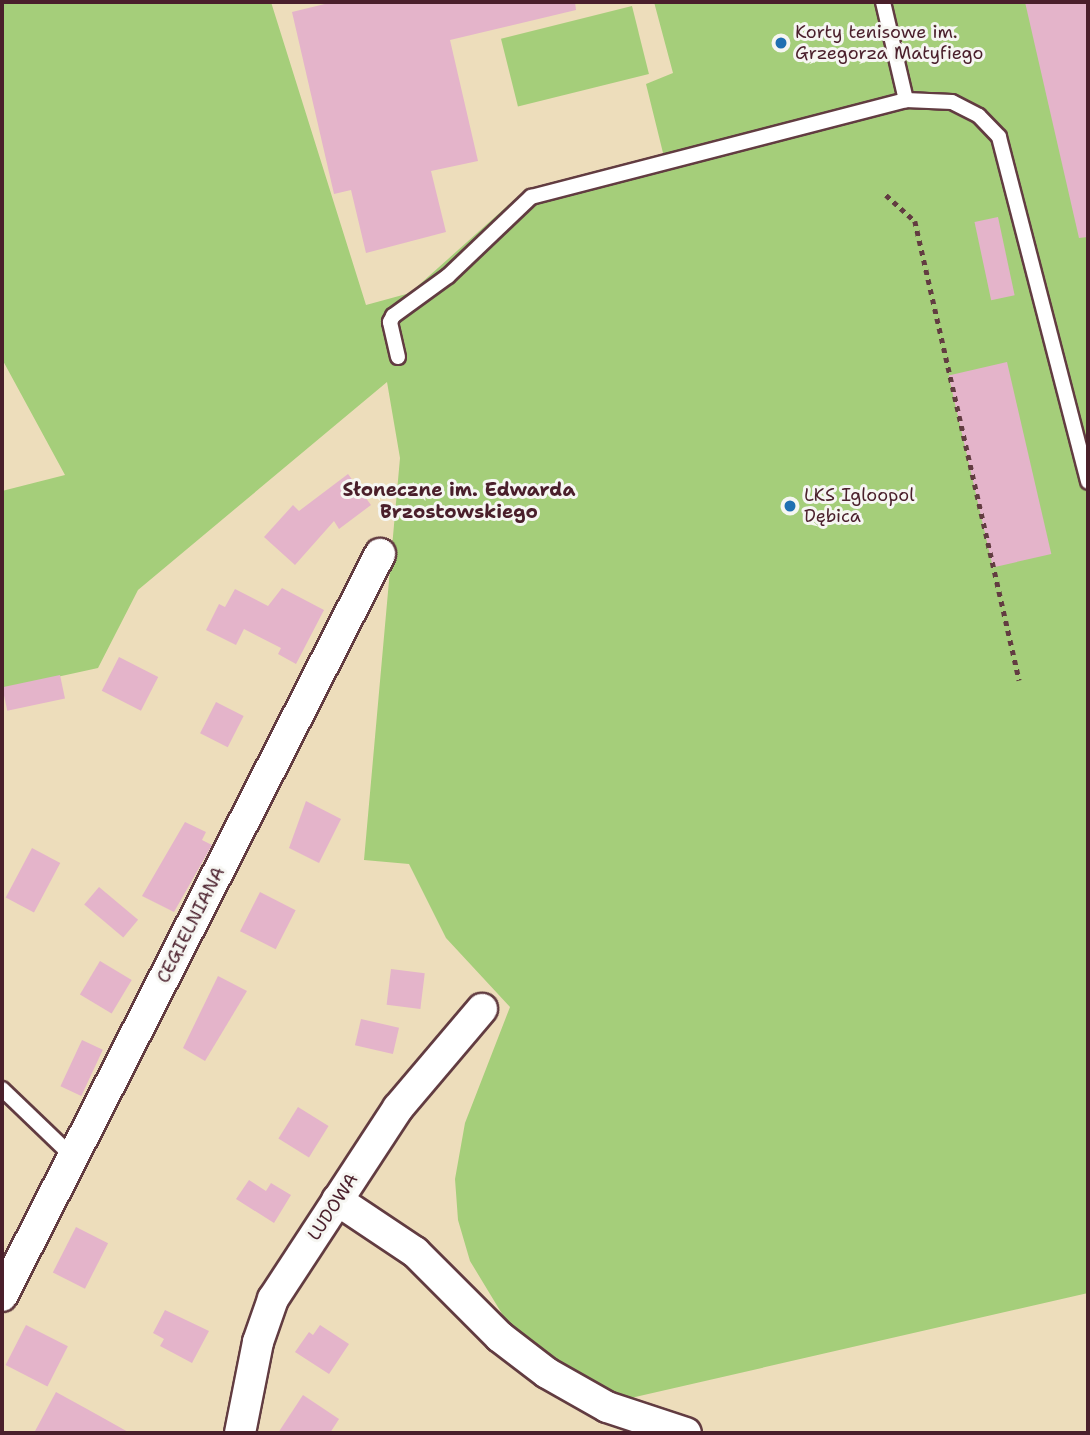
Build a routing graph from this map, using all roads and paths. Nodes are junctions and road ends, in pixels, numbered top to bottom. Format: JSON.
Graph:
{"nodes":[{"id":1,"x":883,"y":2,"type":"edge"},
{"id":2,"x":906,"y":100,"type":"junction"},
{"id":3,"x":886,"y":195,"type":"dead end"},
{"id":4,"x":398,"y":357,"type":"dead end"},
{"id":5,"x":1088,"y":482,"type":"edge"},
{"id":6,"x":380,"y":554,"type":"dead end"},
{"id":7,"x":1019,"y":680,"type":"dead end"},
{"id":8,"x":482,"y":1009,"type":"dead end"},
{"id":9,"x":2,"y":1089,"type":"edge"},
{"id":10,"x":73,"y":1157,"type":"junction"},
{"id":11,"x":337,"y":1200,"type":"junction"},
{"id":12,"x":2,"y":1296,"type":"edge"},
{"id":13,"x":240,"y":1433,"type":"edge"},
{"id":14,"x":686,"y":1433,"type":"edge"}],
"edges":[{"from":1,"to":2,"type":"lane"},
{"from":2,"to":4,"type":"lane"},
{"from":2,"to":5,"type":"lane"},
{"from":3,"to":7,"type":"path"},
{"from":6,"to":10,"type":"street","name":"CEGIELNIANA"},
{"from":8,"to":11,"type":"street","name":"LUDOWA"},
{"from":9,"to":10,"type":"lane"},
{"from":10,"to":12,"type":"street","name":"CEGIELNIANA"},
{"from":11,"to":13,"type":"street","name":"LUDOWA"},
{"from":11,"to":14,"type":"street"}]}
